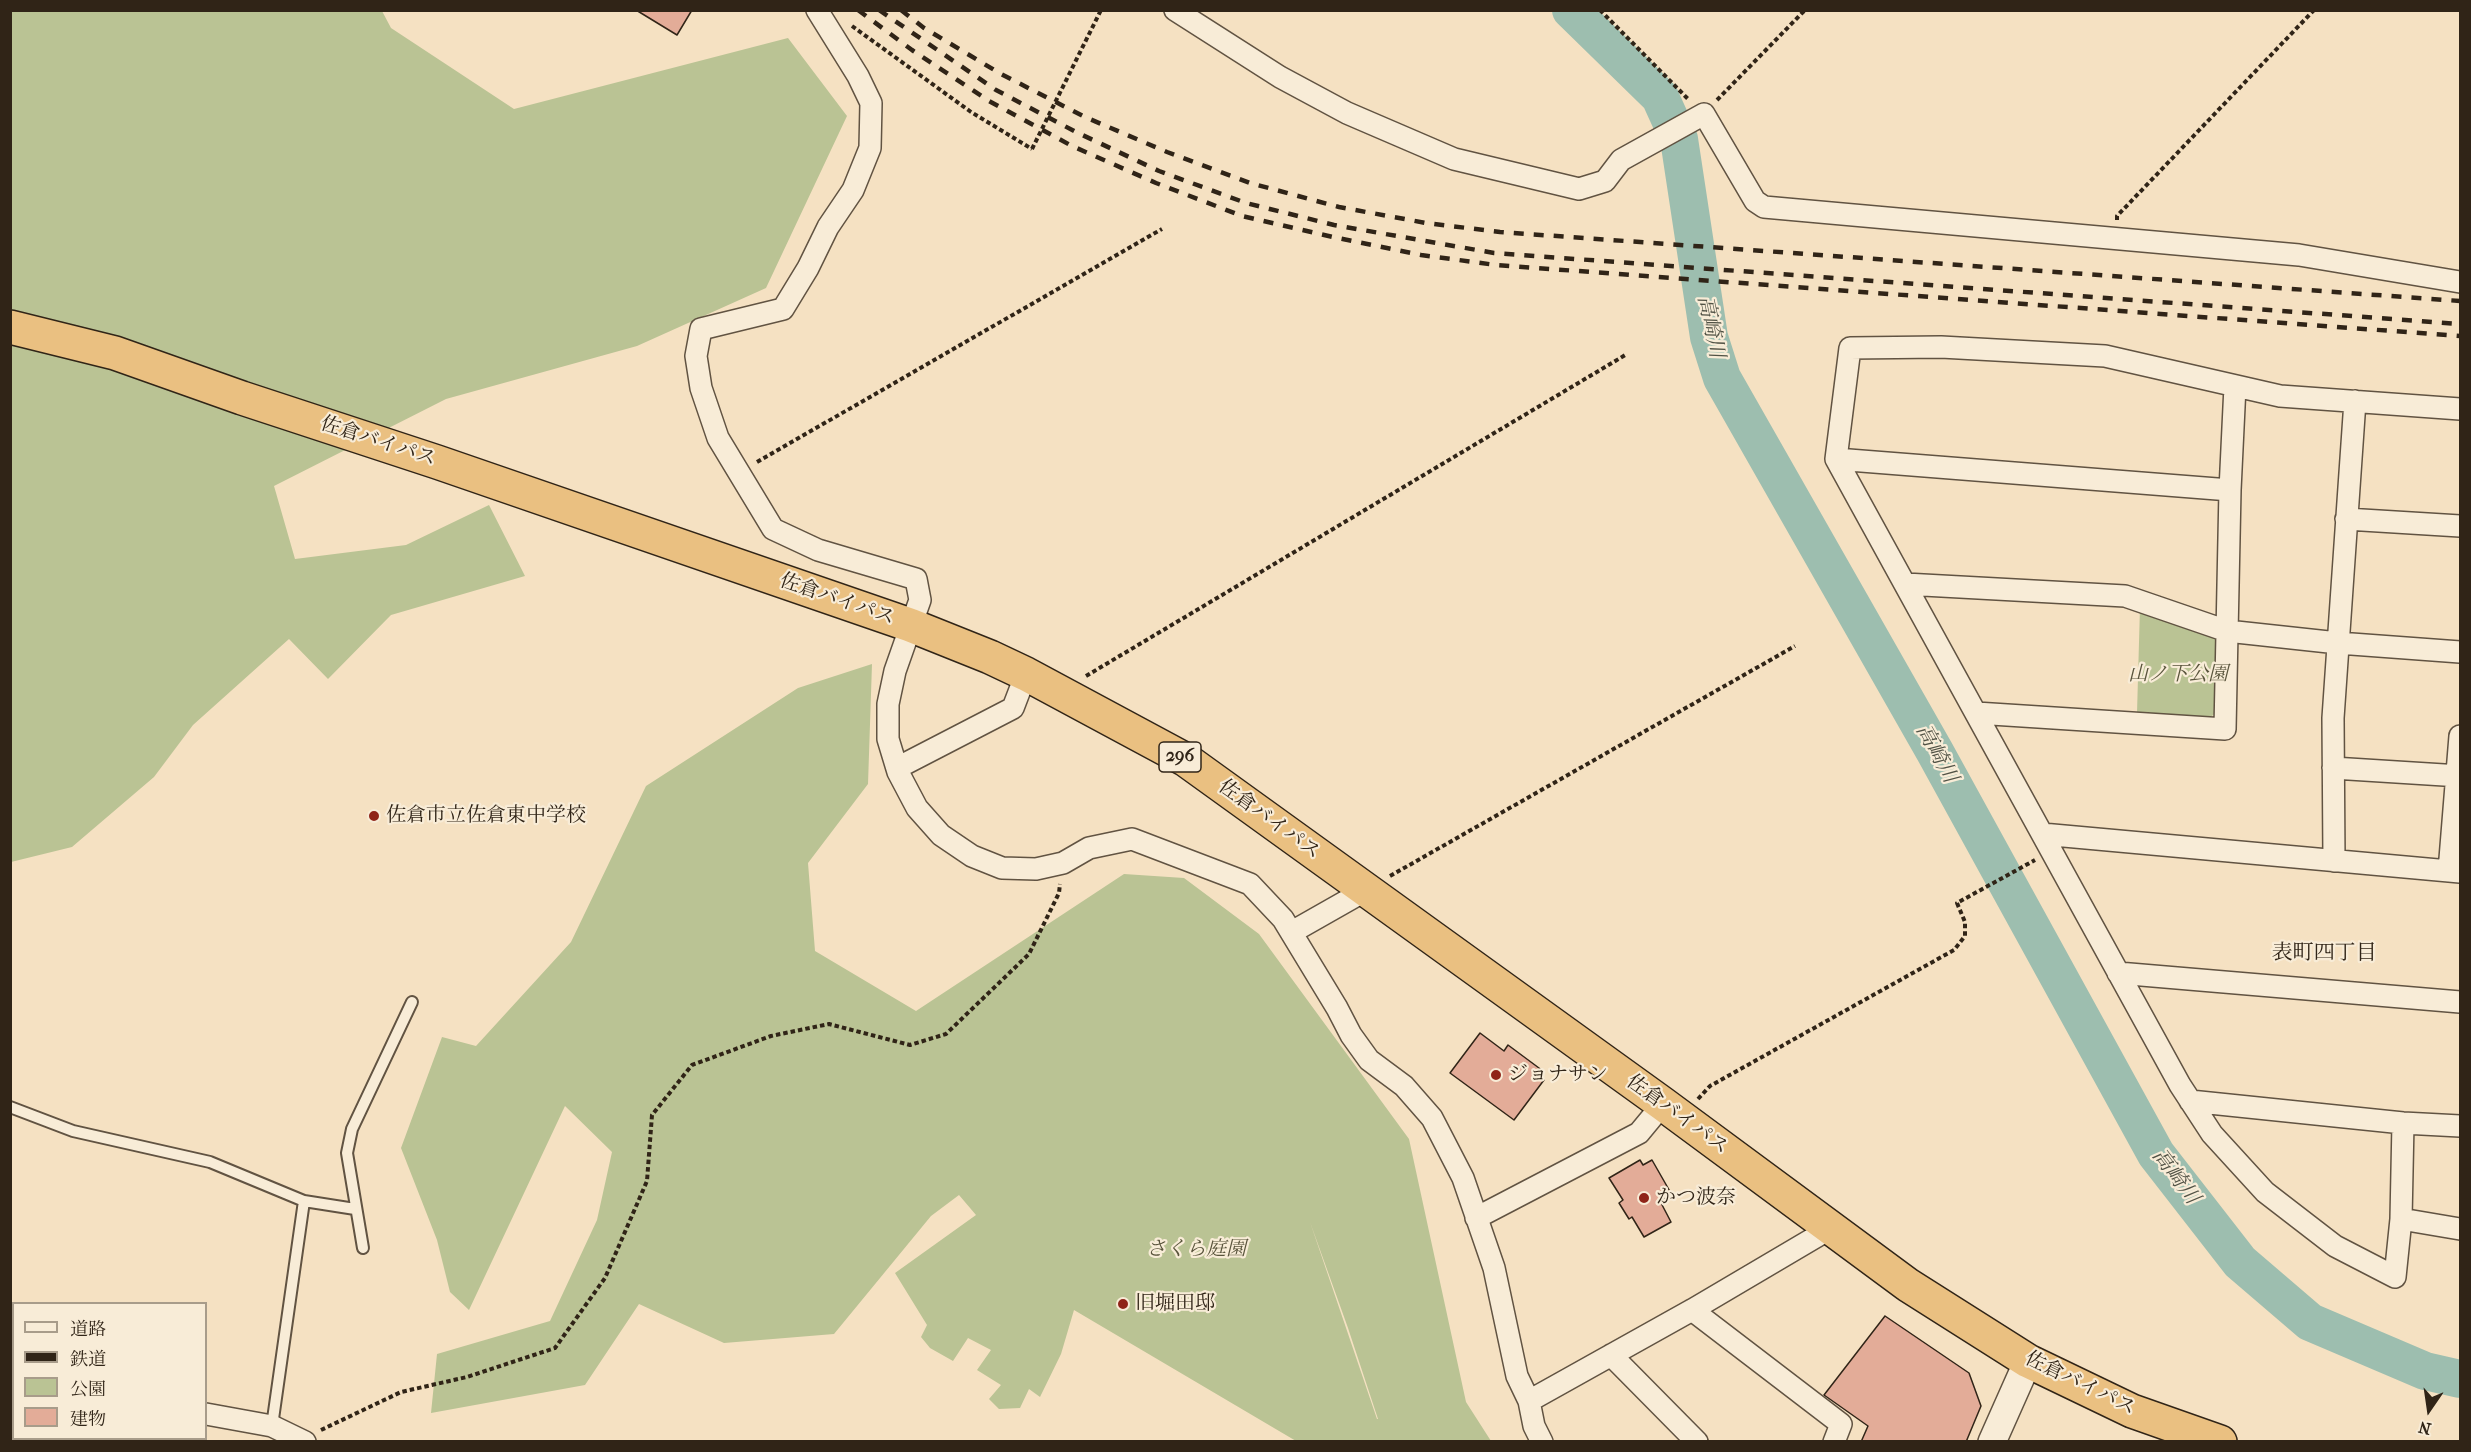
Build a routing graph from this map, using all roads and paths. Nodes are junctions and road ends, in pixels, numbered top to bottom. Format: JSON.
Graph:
{"nodes":[{"id":1,"x":817,"y":10,"type":"edge"},
{"id":2,"x":1101,"y":10,"type":"edge"},
{"id":3,"x":1175,"y":10,"type":"edge"},
{"id":4,"x":1600,"y":10,"type":"edge"},
{"id":5,"x":1805,"y":10,"type":"edge"},
{"id":6,"x":2314,"y":10,"type":"edge"},
{"id":7,"x":846,"y":22,"type":"dead end"},
{"id":8,"x":1704,"y":114,"type":"junction"},
{"id":9,"x":1162,"y":229,"type":"dead end"},
{"id":10,"x":2116,"y":238,"type":"junction"},
{"id":11,"x":2460,"y":282,"type":"edge"},
{"id":12,"x":10,"y":327,"type":"edge"},
{"id":13,"x":1627,"y":354,"type":"dead end"},
{"id":14,"x":2235,"y":386,"type":"junction"},
{"id":15,"x":2355,"y":401,"type":"junction"},
{"id":16,"x":2460,"y":409,"type":"edge"},
{"id":17,"x":1836,"y":459,"type":"junction"},
{"id":18,"x":738,"y":473,"type":"junction"},
{"id":19,"x":2230,"y":489,"type":"junction"},
{"id":20,"x":2346,"y":519,"type":"junction"},
{"id":21,"x":2460,"y":526,"type":"edge"},
{"id":22,"x":1905,"y":584,"type":"junction"},
{"id":23,"x":910,"y":626,"type":"junction"},
{"id":24,"x":2227,"y":631,"type":"junction"},
{"id":25,"x":2338,"y":643,"type":"junction"},
{"id":26,"x":1795,"y":646,"type":"dead end"},
{"id":27,"x":2460,"y":652,"type":"edge"},
{"id":28,"x":1026,"y":674,"type":"junction"},
{"id":29,"x":1060,"y":691,"type":"junction"},
{"id":30,"x":1976,"y":713,"type":"junction"},
{"id":31,"x":2460,"y":736,"type":"edge"},
{"id":32,"x":897,"y":768,"type":"junction"},
{"id":33,"x":2333,"y":768,"type":"junction"},
{"id":34,"x":2459,"y":776,"type":"edge"},
{"id":35,"x":2047,"y":843,"type":"junction"},
{"id":36,"x":2334,"y":861,"type":"junction"},
{"id":37,"x":1062,"y":862,"type":"junction"},
{"id":38,"x":2455,"y":871,"type":"edge"},
{"id":39,"x":1366,"y":890,"type":"junction"},
{"id":40,"x":1292,"y":932,"type":"junction"},
{"id":41,"x":2118,"y":973,"type":"junction"},
{"id":42,"x":412,"y":1002,"type":"dead end"},
{"id":43,"x":2460,"y":1002,"type":"edge"},
{"id":44,"x":2190,"y":1101,"type":"junction"},
{"id":45,"x":10,"y":1107,"type":"edge"},
{"id":46,"x":1672,"y":1111,"type":"junction"},
{"id":47,"x":2403,"y":1123,"type":"junction"},
{"id":48,"x":2460,"y":1126,"type":"edge"},
{"id":49,"x":304,"y":1201,"type":"junction"},
{"id":50,"x":355,"y":1209,"type":"junction"},
{"id":51,"x":1476,"y":1218,"type":"junction"},
{"id":52,"x":2401,"y":1219,"type":"junction"},
{"id":53,"x":1831,"y":1228,"type":"junction"},
{"id":54,"x":2460,"y":1229,"type":"edge"},
{"id":55,"x":363,"y":1248,"type":"dead end"},
{"id":56,"x":1692,"y":1310,"type":"junction"},
{"id":57,"x":1611,"y":1355,"type":"junction"},
{"id":58,"x":2028,"y":1361,"type":"junction"},
{"id":59,"x":1529,"y":1401,"type":"junction"},
{"id":60,"x":207,"y":1414,"type":"edge"},
{"id":61,"x":272,"y":1426,"type":"junction"},
{"id":62,"x":306,"y":1441,"type":"edge"},
{"id":63,"x":1542,"y":1442,"type":"edge"},
{"id":64,"x":1697,"y":1442,"type":"edge"},
{"id":65,"x":1834,"y":1442,"type":"edge"},
{"id":66,"x":1992,"y":1442,"type":"edge"},
{"id":67,"x":2220,"y":1442,"type":"edge"}],
"edges":[{"from":1,"to":18,"type":"street"},
{"from":2,"to":7,"type":"path","bridge":true},
{"from":3,"to":8,"type":"street"},
{"from":4,"to":8,"type":"path"},
{"from":5,"to":8,"type":"path"},
{"from":6,"to":10,"type":"path"},
{"from":8,"to":10,"type":"street"},
{"from":9,"to":18,"type":"path"},
{"from":10,"to":11,"type":"street"},
{"from":12,"to":23,"type":"highway","name":"佐倉バイパス","number":"296"},
{"from":13,"to":29,"type":"path"},
{"from":14,"to":15,"type":"street"},
{"from":14,"to":17,"type":"street"},
{"from":14,"to":19,"type":"street"},
{"from":15,"to":16,"type":"street"},
{"from":15,"to":20,"type":"street"},
{"from":17,"to":19,"type":"street"},
{"from":17,"to":22,"type":"street"},
{"from":18,"to":23,"type":"street"},
{"from":19,"to":24,"type":"street"},
{"from":20,"to":21,"type":"street"},
{"from":20,"to":25,"type":"street"},
{"from":22,"to":24,"type":"street"},
{"from":22,"to":30,"type":"street"},
{"from":23,"to":28,"type":"highway","name":"佐倉バイパス","number":"296"},
{"from":23,"to":32,"type":"street"},
{"from":24,"to":25,"type":"street"},
{"from":24,"to":30,"type":"street"},
{"from":25,"to":27,"type":"street"},
{"from":25,"to":33,"type":"street"},
{"from":26,"to":39,"type":"path"},
{"from":28,"to":29,"type":"highway","name":"佐倉バイパス","number":"296"},
{"from":28,"to":32,"type":"street"},
{"from":29,"to":39,"type":"highway","name":"佐倉バイパス","number":"296"},
{"from":30,"to":35,"type":"street"},
{"from":31,"to":34,"type":"street"},
{"from":32,"to":37,"type":"street"},
{"from":33,"to":34,"type":"street"},
{"from":33,"to":36,"type":"street"},
{"from":34,"to":38,"type":"street"},
{"from":35,"to":36,"type":"street"},
{"from":35,"to":41,"type":"street"},
{"from":35,"to":46,"type":"path"},
{"from":36,"to":38,"type":"street"},
{"from":37,"to":40,"type":"street"},
{"from":37,"to":62,"type":"path"},
{"from":39,"to":40,"type":"street"},
{"from":39,"to":46,"type":"highway","name":"佐倉バイパス","number":"296"},
{"from":40,"to":51,"type":"street"},
{"from":41,"to":43,"type":"street"},
{"from":41,"to":44,"type":"street"},
{"from":42,"to":50,"type":"lane"},
{"from":44,"to":47,"type":"street"},
{"from":44,"to":52,"type":"street"},
{"from":45,"to":49,"type":"lane"},
{"from":46,"to":51,"type":"street"},
{"from":46,"to":53,"type":"highway","name":"佐倉バイパス","number":"296"},
{"from":47,"to":48,"type":"street"},
{"from":47,"to":52,"type":"street"},
{"from":49,"to":50,"type":"lane"},
{"from":49,"to":61,"type":"lane"},
{"from":50,"to":55,"type":"lane"},
{"from":51,"to":59,"type":"street"},
{"from":52,"to":54,"type":"street"},
{"from":53,"to":56,"type":"street"},
{"from":53,"to":58,"type":"highway","name":"佐倉バイパス","number":"296"},
{"from":56,"to":57,"type":"street"},
{"from":56,"to":65,"type":"street"},
{"from":57,"to":59,"type":"street"},
{"from":57,"to":64,"type":"street"},
{"from":58,"to":66,"type":"street"},
{"from":58,"to":67,"type":"highway","name":"佐倉バイパス","number":"296"},
{"from":59,"to":63,"type":"street"},
{"from":60,"to":61,"type":"street"},
{"from":61,"to":62,"type":"street"}]}
